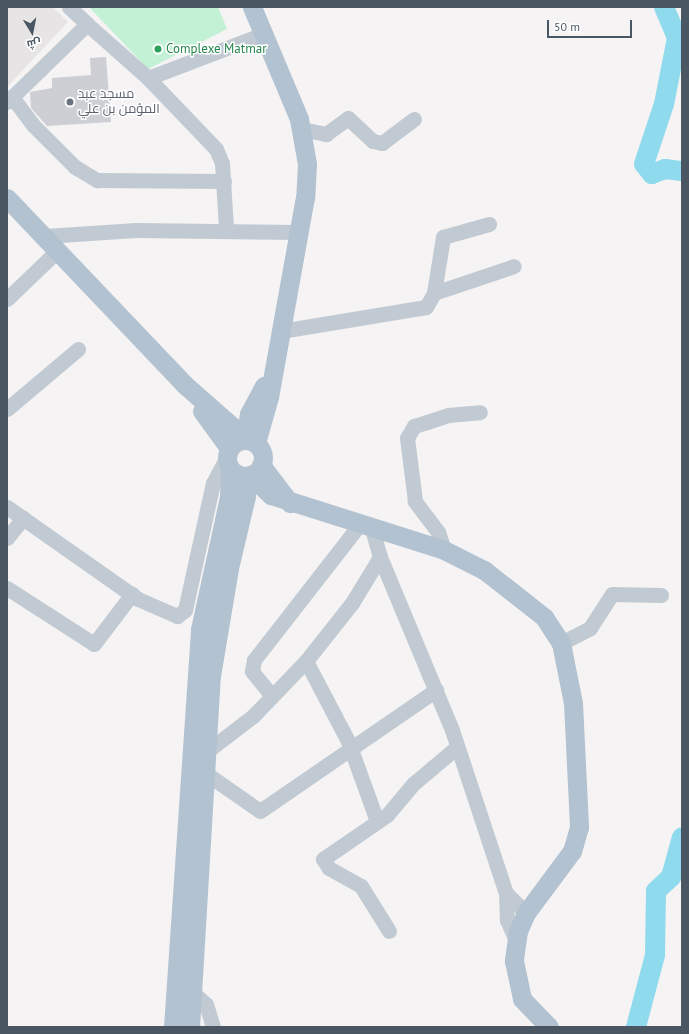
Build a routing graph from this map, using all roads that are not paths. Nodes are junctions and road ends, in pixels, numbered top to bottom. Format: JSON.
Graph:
{"nodes":[{"id":1,"x":69,"y":7,"type":"edge"},
{"id":2,"x":252,"y":7,"type":"edge"},
{"id":3,"x":87,"y":24,"type":"junction"},
{"id":4,"x":263,"y":34,"type":"junction"},
{"id":5,"x":148,"y":78,"type":"junction"},
{"id":6,"x":9,"y":100,"type":"edge"},
{"id":7,"x":414,"y":119,"type":"dead end"},
{"id":8,"x":302,"y":129,"type":"junction"},
{"id":9,"x":224,"y":181,"type":"junction"},
{"id":10,"x":7,"y":198,"type":"edge"},
{"id":11,"x":489,"y":224,"type":"dead end"},
{"id":12,"x":226,"y":230,"type":"junction"},
{"id":13,"x":298,"y":232,"type":"junction"},
{"id":14,"x":45,"y":236,"type":"junction"},
{"id":15,"x":58,"y":250,"type":"junction"},
{"id":16,"x":514,"y":266,"type":"dead end"},
{"id":17,"x":434,"y":293,"type":"junction"},
{"id":18,"x":7,"y":299,"type":"edge"},
{"id":19,"x":281,"y":331,"type":"junction"},
{"id":20,"x":78,"y":349,"type":"dead end"},
{"id":21,"x":7,"y":409,"type":"edge"},
{"id":22,"x":480,"y":412,"type":"dead end"},
{"id":23,"x":243,"y":457,"type":"junction"},
{"id":24,"x":7,"y":507,"type":"edge"},
{"id":25,"x":23,"y":518,"type":"junction"},
{"id":26,"x":366,"y":527,"type":"junction"},
{"id":27,"x":228,"y":535,"type":"junction"},
{"id":28,"x":7,"y":538,"type":"edge"},
{"id":29,"x":444,"y":550,"type":"junction"},
{"id":30,"x":380,"y":557,"type":"junction"},
{"id":31,"x":7,"y":588,"type":"edge"},
{"id":32,"x":132,"y":594,"type":"junction"},
{"id":33,"x":661,"y":595,"type":"dead end"},
{"id":34,"x":561,"y":644,"type":"junction"},
{"id":35,"x":306,"y":661,"type":"junction"},
{"id":36,"x":436,"y":690,"type":"junction"},
{"id":37,"x":272,"y":696,"type":"junction"},
{"id":38,"x":457,"y":747,"type":"junction"},
{"id":39,"x":350,"y":748,"type":"junction"},
{"id":40,"x":206,"y":752,"type":"junction"},
{"id":41,"x":196,"y":771,"type":"junction"},
{"id":42,"x":377,"y":821,"type":"junction"},
{"id":43,"x":506,"y":893,"type":"junction"},
{"id":44,"x":526,"y":913,"type":"junction"},
{"id":45,"x":187,"y":921,"type":"junction"},
{"id":46,"x":389,"y":931,"type":"dead end"},
{"id":47,"x":516,"y":940,"type":"junction"},
{"id":48,"x":192,"y":992,"type":"junction"},
{"id":49,"x":174,"y":1027,"type":"edge"},
{"id":50,"x":190,"y":1027,"type":"edge"},
{"id":51,"x":213,"y":1027,"type":"edge"},
{"id":52,"x":549,"y":1027,"type":"edge"}],
"edges":[{"from":1,"to":3,"type":"street"},
{"from":2,"to":4,"type":"main road"},
{"from":3,"to":5,"type":"street"},
{"from":3,"to":6,"type":"street"},
{"from":4,"to":5,"type":"street"},
{"from":4,"to":8,"type":"main road"},
{"from":5,"to":9,"type":"street"},
{"from":6,"to":9,"type":"street"},
{"from":7,"to":8,"type":"street"},
{"from":8,"to":13,"type":"main road"},
{"from":9,"to":12,"type":"street"},
{"from":10,"to":14,"type":"main road"},
{"from":11,"to":17,"type":"street"},
{"from":12,"to":13,"type":"street"},
{"from":12,"to":14,"type":"street"},
{"from":13,"to":19,"type":"main road"},
{"from":14,"to":15,"type":"main road"},
{"from":15,"to":18,"type":"street"},
{"from":15,"to":23,"type":"main road"},
{"from":16,"to":17,"type":"street"},
{"from":17,"to":19,"type":"street"},
{"from":19,"to":23,"type":"main road"},
{"from":20,"to":21,"type":"street"},
{"from":22,"to":29,"type":"street"},
{"from":23,"to":26,"type":"main road"},
{"from":23,"to":27,"type":"main road"},
{"from":23,"to":32,"type":"street"},
{"from":24,"to":25,"type":"street"},
{"from":25,"to":28,"type":"street"},
{"from":25,"to":32,"type":"street"},
{"from":26,"to":29,"type":"main road"},
{"from":26,"to":30,"type":"street"},
{"from":26,"to":37,"type":"street"},
{"from":27,"to":40,"type":"main road"},
{"from":27,"to":41,"type":"main road"},
{"from":29,"to":34,"type":"main road"},
{"from":30,"to":35,"type":"street"},
{"from":30,"to":36,"type":"street"},
{"from":31,"to":32,"type":"street"},
{"from":33,"to":34,"type":"street"},
{"from":34,"to":44,"type":"main road"},
{"from":35,"to":37,"type":"street"},
{"from":35,"to":39,"type":"street"},
{"from":36,"to":38,"type":"street"},
{"from":36,"to":39,"type":"street"},
{"from":37,"to":40,"type":"street"},
{"from":38,"to":42,"type":"street"},
{"from":38,"to":43,"type":"street"},
{"from":39,"to":41,"type":"street"},
{"from":39,"to":42,"type":"street"},
{"from":40,"to":41,"type":"main road"},
{"from":41,"to":45,"type":"main road"},
{"from":42,"to":46,"type":"street"},
{"from":43,"to":44,"type":"street"},
{"from":43,"to":47,"type":"street"},
{"from":44,"to":47,"type":"main road"},
{"from":45,"to":48,"type":"main road"},
{"from":45,"to":49,"type":"main road"},
{"from":47,"to":52,"type":"main road"},
{"from":48,"to":50,"type":"main road"},
{"from":48,"to":51,"type":"street"}]}
